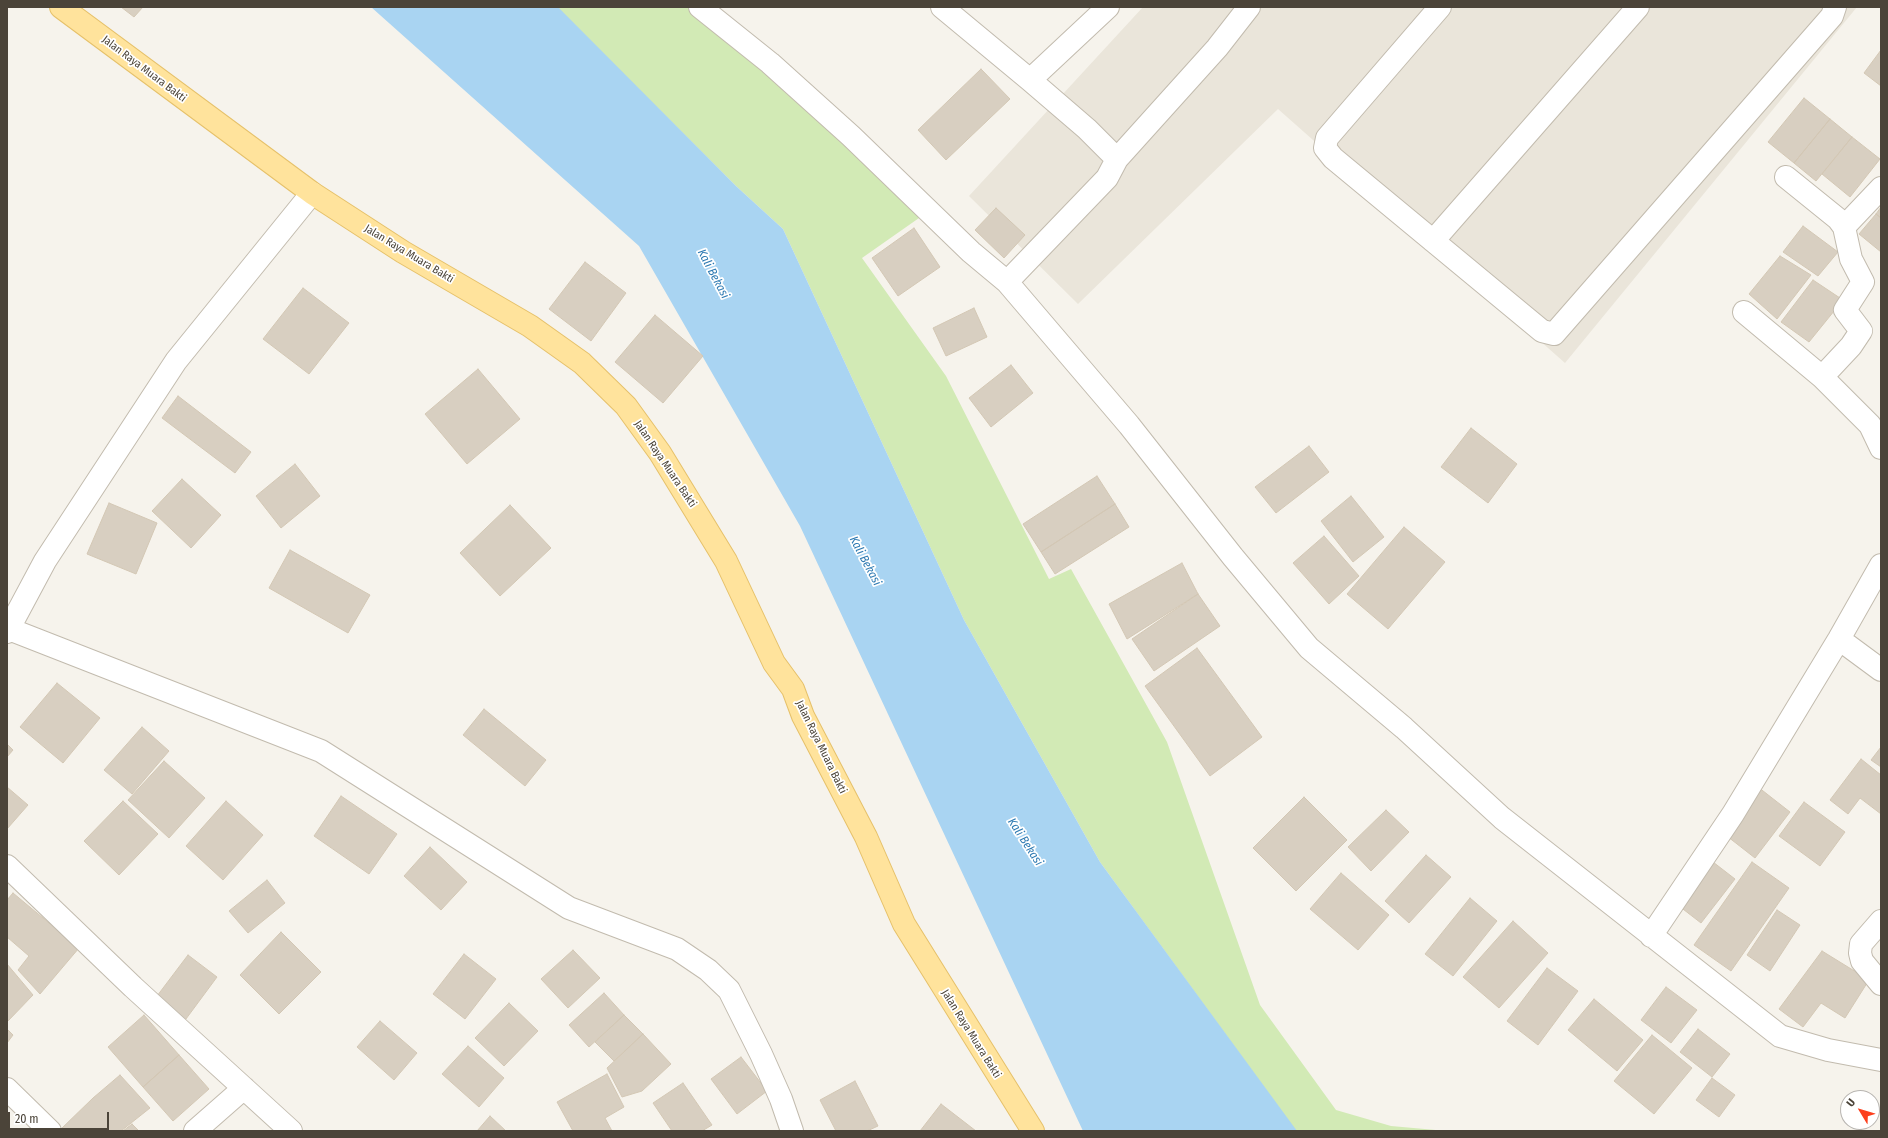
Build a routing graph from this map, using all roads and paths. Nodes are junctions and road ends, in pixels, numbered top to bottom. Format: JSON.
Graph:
{"nodes":[{"id":1,"x":61,"y":7,"type":"edge"},
{"id":2,"x":700,"y":7,"type":"edge"},
{"id":3,"x":942,"y":7,"type":"edge"},
{"id":4,"x":1108,"y":7,"type":"edge"},
{"id":5,"x":1249,"y":7,"type":"edge"},
{"id":6,"x":1440,"y":7,"type":"edge"},
{"id":7,"x":1638,"y":7,"type":"edge"},
{"id":8,"x":1835,"y":7,"type":"edge"},
{"id":9,"x":1030,"y":80,"type":"junction"},
{"id":10,"x":1117,"y":159,"type":"junction"},
{"id":11,"x":1786,"y":176,"type":"dead end"},
{"id":12,"x":1881,"y":188,"type":"edge"},
{"id":13,"x":312,"y":193,"type":"junction"},
{"id":14,"x":1844,"y":227,"type":"junction"},
{"id":15,"x":1433,"y":241,"type":"junction"},
{"id":16,"x":1007,"y":282,"type":"junction"},
{"id":17,"x":1744,"y":312,"type":"dead end"},
{"id":18,"x":1822,"y":377,"type":"junction"},
{"id":19,"x":1881,"y":448,"type":"edge"},
{"id":20,"x":1881,"y":565,"type":"edge"},
{"id":21,"x":8,"y":631,"type":"edge"},
{"id":22,"x":1839,"y":639,"type":"junction"},
{"id":23,"x":1881,"y":670,"type":"edge"},
{"id":24,"x":7,"y":866,"type":"edge"},
{"id":25,"x":1881,"y":921,"type":"edge"},
{"id":26,"x":1651,"y":936,"type":"junction"},
{"id":27,"x":1881,"y":984,"type":"edge"},
{"id":28,"x":1881,"y":1060,"type":"edge"},
{"id":29,"x":244,"y":1088,"type":"junction"},
{"id":30,"x":7,"y":1089,"type":"edge"},
{"id":31,"x":50,"y":1131,"type":"edge"},
{"id":32,"x":195,"y":1131,"type":"edge"},
{"id":33,"x":291,"y":1131,"type":"edge"},
{"id":34,"x":792,"y":1131,"type":"edge"},
{"id":35,"x":1033,"y":1131,"type":"edge"}],
"edges":[{"from":1,"to":13,"type":"main road","name":"Jalan Raya Muara Bakti"},
{"from":2,"to":16,"type":"street"},
{"from":3,"to":9,"type":"street"},
{"from":4,"to":9,"type":"street"},
{"from":5,"to":10,"type":"street"},
{"from":6,"to":15,"type":"street"},
{"from":7,"to":15,"type":"street"},
{"from":8,"to":15,"type":"street"},
{"from":9,"to":10,"type":"street"},
{"from":10,"to":16,"type":"street"},
{"from":11,"to":14,"type":"street"},
{"from":12,"to":14,"type":"street"},
{"from":13,"to":21,"type":"street"},
{"from":13,"to":35,"type":"main road","name":"Jalan Raya Muara Bakti"},
{"from":14,"to":18,"type":"street"},
{"from":16,"to":26,"type":"street"},
{"from":17,"to":18,"type":"street"},
{"from":18,"to":19,"type":"street"},
{"from":20,"to":22,"type":"street"},
{"from":21,"to":34,"type":"street"},
{"from":22,"to":23,"type":"street"},
{"from":22,"to":26,"type":"street"},
{"from":24,"to":29,"type":"street"},
{"from":25,"to":27,"type":"street"},
{"from":26,"to":28,"type":"street"},
{"from":29,"to":32,"type":"street"},
{"from":29,"to":33,"type":"street"},
{"from":30,"to":31,"type":"street"}]}
